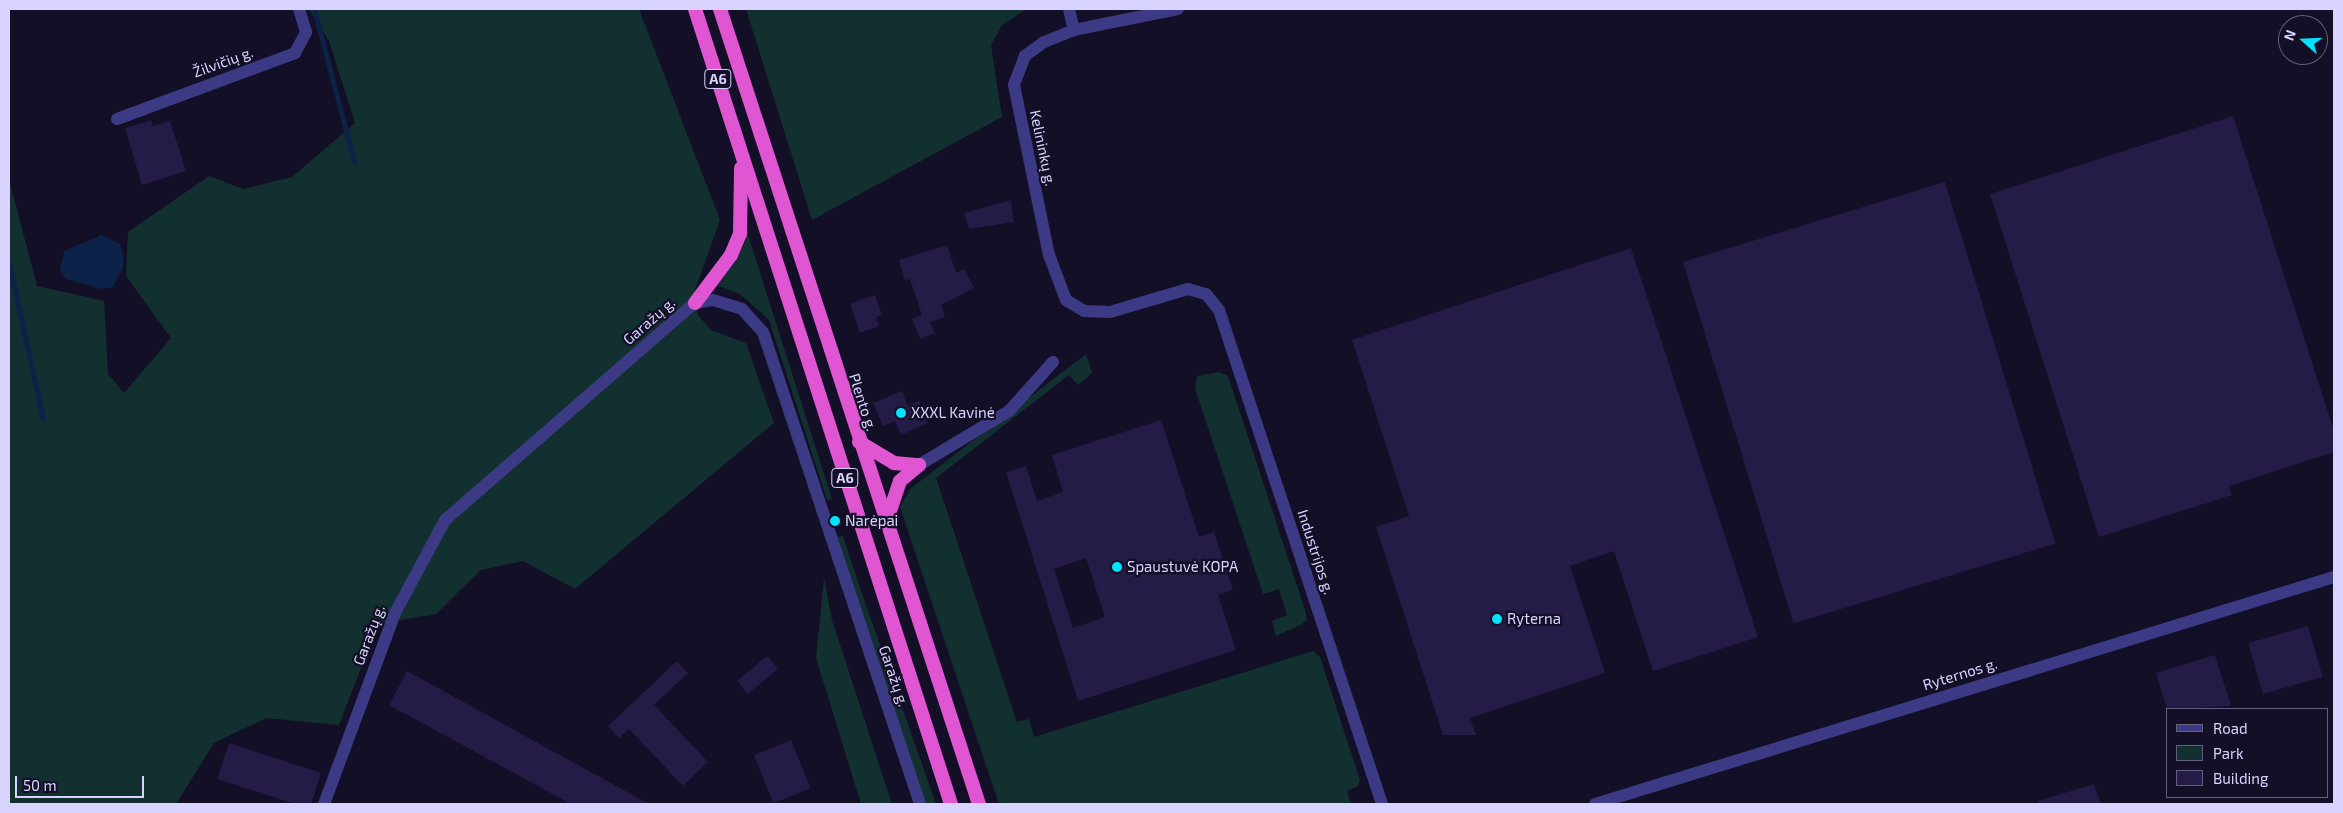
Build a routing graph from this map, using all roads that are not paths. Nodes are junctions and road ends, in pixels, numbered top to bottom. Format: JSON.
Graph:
{"nodes":[{"id":1,"x":298,"y":9,"type":"edge"},
{"id":2,"x":694,"y":9,"type":"edge"},
{"id":3,"x":720,"y":9,"type":"edge"},
{"id":4,"x":1069,"y":9,"type":"edge"},
{"id":5,"x":1178,"y":9,"type":"edge"},
{"id":6,"x":1074,"y":30,"type":"junction"},
{"id":7,"x":117,"y":119,"type":"dead end"},
{"id":8,"x":740,"y":150,"type":"junction"},
{"id":9,"x":695,"y":303,"type":"junction"},
{"id":10,"x":1219,"y":310,"type":"joint"},
{"id":11,"x":1054,"y":362,"type":"dead end"},
{"id":12,"x":859,"y":442,"type":"junction"},
{"id":13,"x":919,"y":465,"type":"junction"},
{"id":14,"x":886,"y":524,"type":"junction"},
{"id":15,"x":2334,"y":577,"type":"edge"},
{"id":16,"x":324,"y":804,"type":"edge"},
{"id":17,"x":920,"y":804,"type":"edge"},
{"id":18,"x":951,"y":804,"type":"edge"},
{"id":19,"x":979,"y":804,"type":"edge"},
{"id":20,"x":1382,"y":804,"type":"edge"},
{"id":21,"x":1595,"y":804,"type":"edge"}],
"edges":[{"from":1,"to":7,"type":"street","name":"Žilvičių g."},
{"from":2,"to":8,"type":"highway","number":"A6"},
{"from":3,"to":12,"type":"highway","name":"Plento g.","number":"A6"},
{"from":4,"to":6,"type":"street"},
{"from":5,"to":6,"type":"street","name":"Kelininkų g."},
{"from":6,"to":10,"type":"street","name":"Kelininkų g."},
{"from":8,"to":9,"type":"highway"},
{"from":8,"to":18,"type":"highway","number":"A6"},
{"from":9,"to":16,"type":"street","name":"Garažų g."},
{"from":9,"to":17,"type":"street","name":"Garažų g."},
{"from":10,"to":20,"type":"street","name":"Industrijos g."},
{"from":11,"to":13,"type":"street"},
{"from":12,"to":13,"type":"highway"},
{"from":12,"to":14,"type":"highway","name":"Plento g.","number":"A6"},
{"from":13,"to":14,"type":"highway"},
{"from":14,"to":19,"type":"highway","name":"Plento g.","number":"A6"},
{"from":15,"to":21,"type":"street","name":"Ryternos g."}]}
